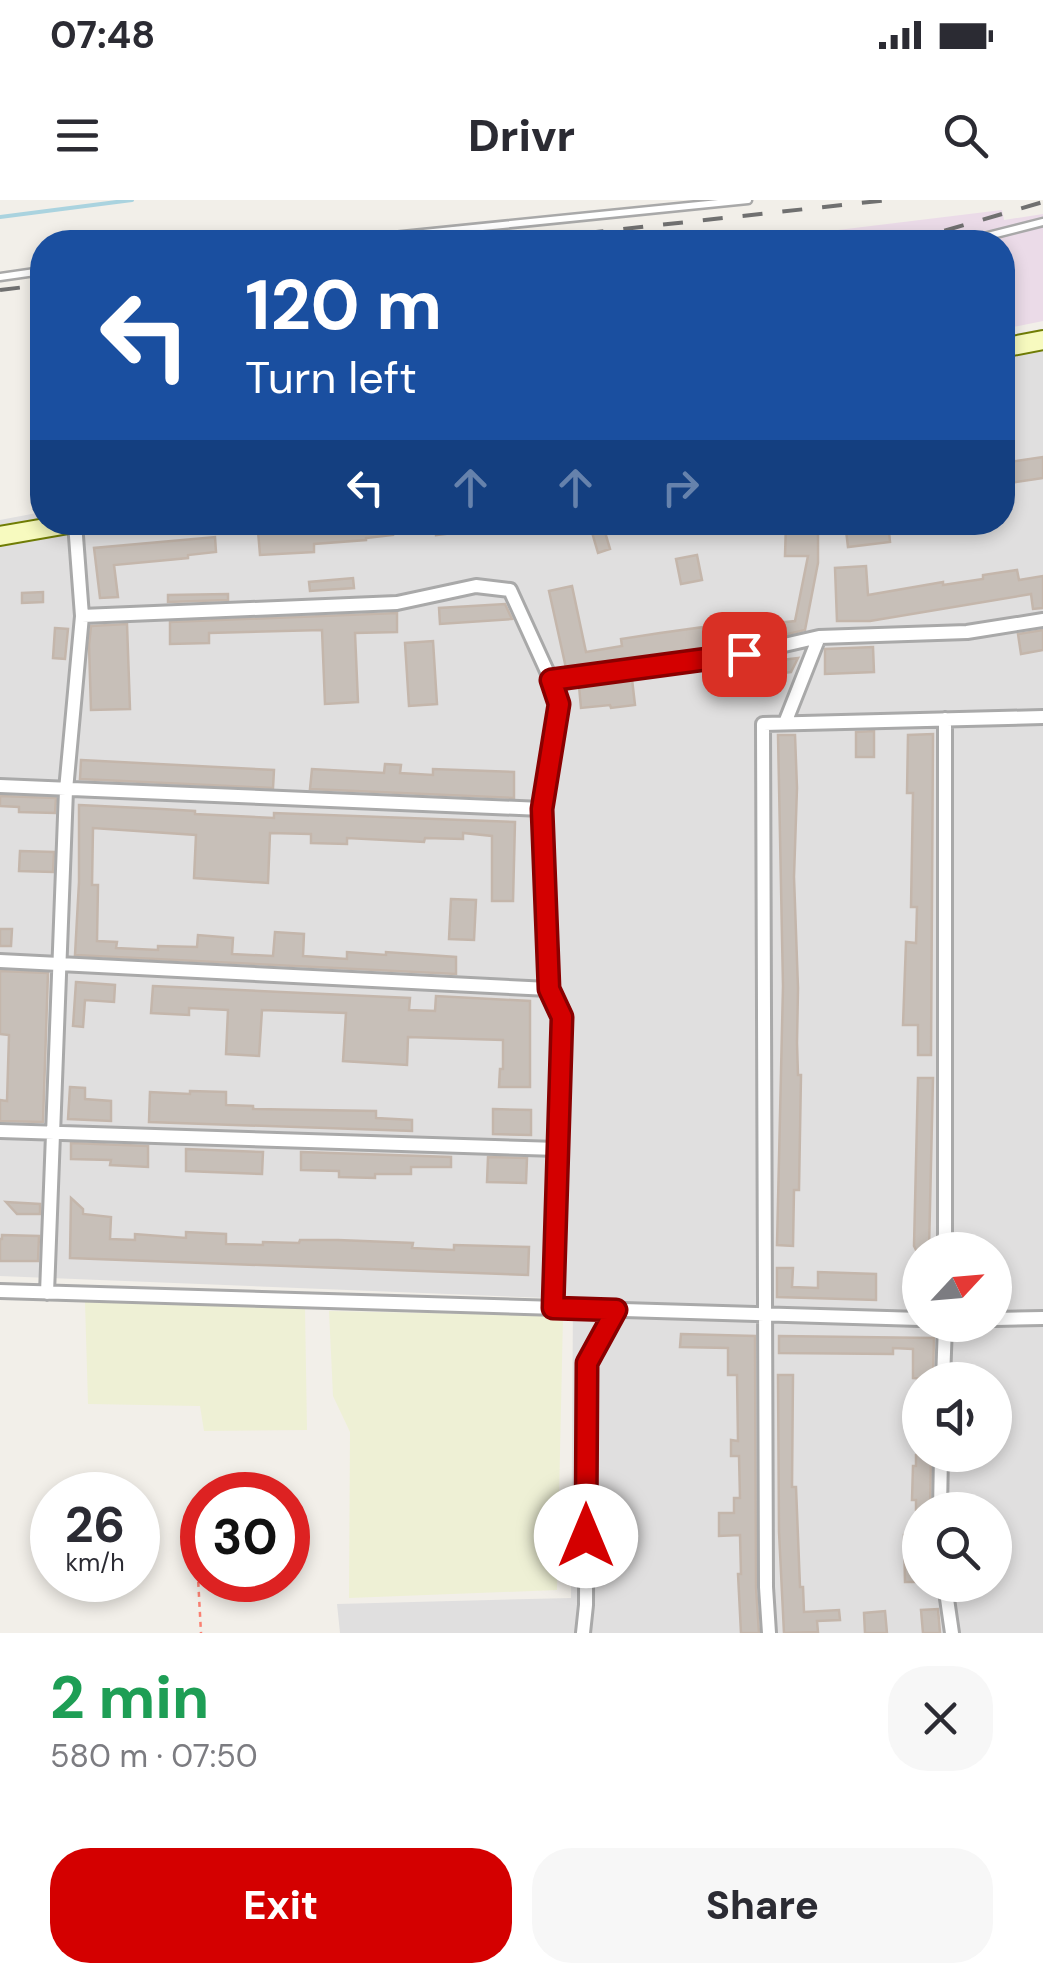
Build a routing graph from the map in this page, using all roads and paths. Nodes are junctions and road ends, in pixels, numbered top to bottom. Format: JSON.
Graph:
{"nodes":[{"id":1,"x":748,"y":200,"type":"edge"},
{"id":2,"x":1043,"y":222,"type":"edge"},
{"id":3,"x":452,"y":230,"type":"edge"},
{"id":4,"x":1011,"y":230,"type":"edge"},
{"id":5,"x":30,"y":273,"type":"edge"},
{"id":6,"x":0,"y":277,"type":"edge"},
{"id":7,"x":1043,"y":340,"type":"edge"},
{"id":8,"x":1015,"y":345,"type":"edge"},
{"id":9,"x":30,"y":531,"type":"edge"},
{"id":10,"x":79,"y":535,"type":"edge"},
{"id":11,"x":0,"y":536,"type":"edge"},
{"id":12,"x":82,"y":616,"type":"junction"},
{"id":13,"x":1043,"y":620,"type":"edge"},
{"id":14,"x":819,"y":638,"type":"junction"},
{"id":15,"x":551,"y":680,"type":"junction"},
{"id":16,"x":1043,"y":717,"type":"edge"},
{"id":17,"x":945,"y":720,"type":"junction"},
{"id":18,"x":785,"y":723,"type":"junction"},
{"id":19,"x":0,"y":786,"type":"edge"},
{"id":20,"x":66,"y":790,"type":"junction"},
{"id":21,"x":542,"y":809,"type":"junction"},
{"id":22,"x":0,"y":962,"type":"edge"},
{"id":23,"x":59,"y":965,"type":"junction"},
{"id":24,"x":549,"y":989,"type":"junction"},
{"id":25,"x":0,"y":1131,"type":"edge"},
{"id":26,"x":53,"y":1134,"type":"junction"},
{"id":27,"x":558,"y":1149,"type":"junction"},
{"id":28,"x":945,"y":1232,"type":"edge"},
{"id":29,"x":0,"y":1292,"type":"edge"},
{"id":30,"x":47,"y":1293,"type":"junction"},
{"id":31,"x":553,"y":1308,"type":"junction"},
{"id":32,"x":616,"y":1310,"type":"junction"},
{"id":33,"x":766,"y":1314,"type":"junction"},
{"id":34,"x":902,"y":1318,"type":"edge"},
{"id":35,"x":1043,"y":1318,"type":"edge"},
{"id":36,"x":1012,"y":1319,"type":"edge"},
{"id":37,"x":200,"y":1602,"type":"edge"},
{"id":38,"x":947,"y":1602,"type":"edge"},
{"id":39,"x":202,"y":1633,"type":"edge"},
{"id":40,"x":583,"y":1633,"type":"edge"},
{"id":41,"x":770,"y":1633,"type":"edge"},
{"id":42,"x":952,"y":1633,"type":"edge"}],
"edges":[{"from":1,"to":3,"type":"lane"},
{"from":2,"to":4,"type":"lane"},
{"from":5,"to":6,"type":"lane"},
{"from":7,"to":8,"type":"main road"},
{"from":9,"to":11,"type":"main road"},
{"from":10,"to":12,"type":"street"},
{"from":12,"to":15,"type":"street"},
{"from":12,"to":20,"type":"street"},
{"from":13,"to":14,"type":"street"},
{"from":14,"to":15,"type":"street"},
{"from":14,"to":18,"type":"street"},
{"from":15,"to":21,"type":"street"},
{"from":16,"to":17,"type":"street"},
{"from":17,"to":18,"type":"street"},
{"from":17,"to":28,"type":"street"},
{"from":18,"to":33,"type":"street"},
{"from":19,"to":20,"type":"street"},
{"from":20,"to":21,"type":"street"},
{"from":20,"to":23,"type":"street"},
{"from":21,"to":24,"type":"street"},
{"from":22,"to":23,"type":"street"},
{"from":23,"to":24,"type":"street"},
{"from":23,"to":26,"type":"street"},
{"from":24,"to":27,"type":"street"},
{"from":25,"to":26,"type":"street"},
{"from":26,"to":27,"type":"street"},
{"from":26,"to":30,"type":"street"},
{"from":27,"to":31,"type":"street"},
{"from":29,"to":30,"type":"street"},
{"from":30,"to":31,"type":"street"},
{"from":31,"to":32,"type":"street"},
{"from":32,"to":33,"type":"street"},
{"from":32,"to":40,"type":"street"},
{"from":33,"to":34,"type":"street"},
{"from":33,"to":41,"type":"street"},
{"from":35,"to":36,"type":"street"},
{"from":37,"to":39,"type":"path"},
{"from":38,"to":42,"type":"street"}]}
